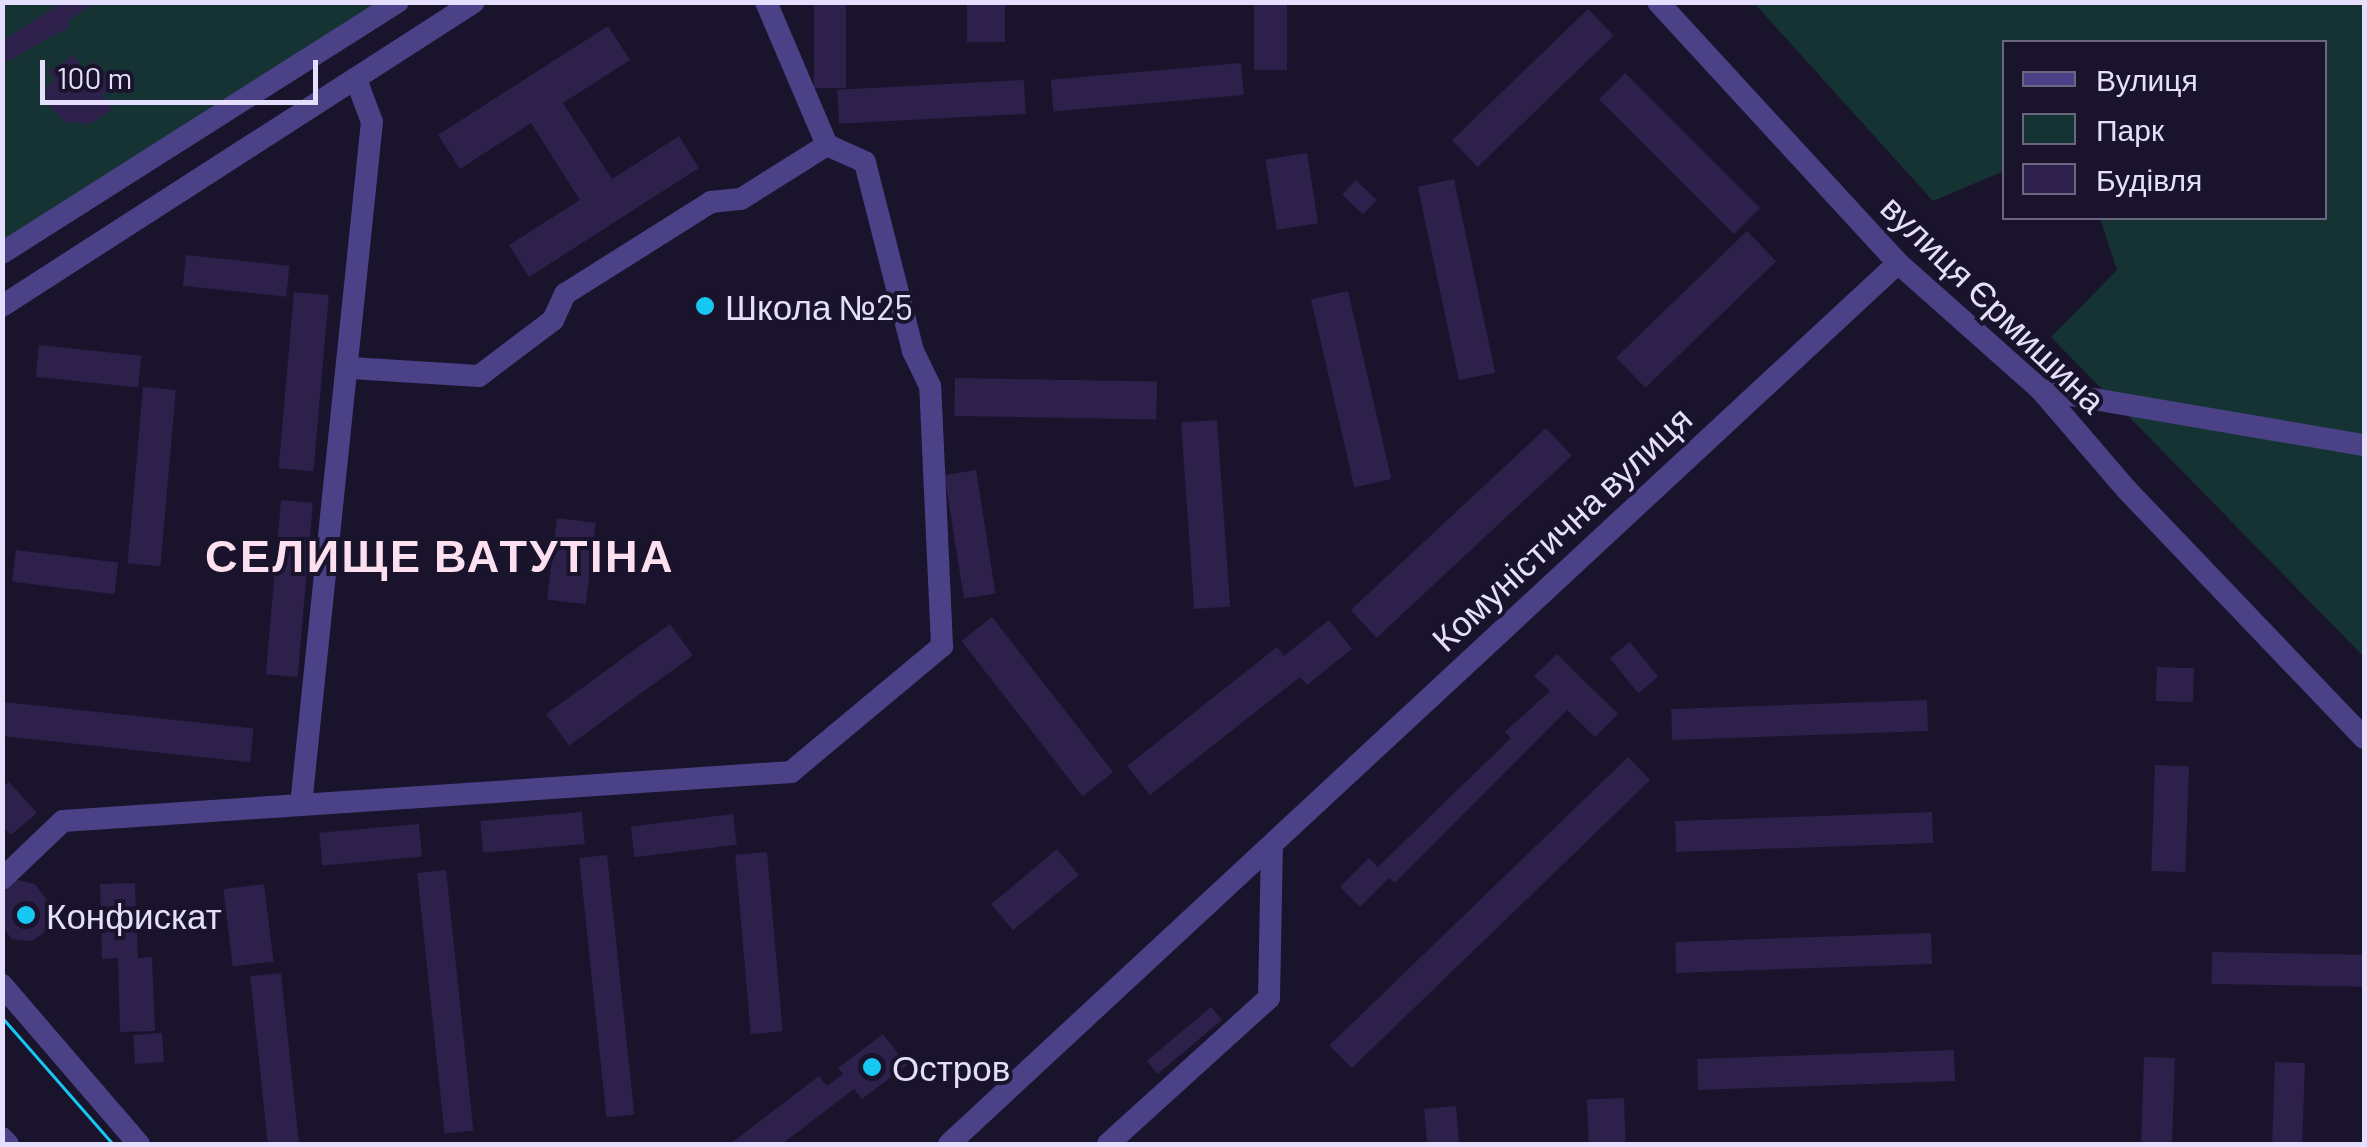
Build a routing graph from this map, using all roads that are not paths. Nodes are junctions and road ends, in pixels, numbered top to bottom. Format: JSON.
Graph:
{"nodes":[{"id":1,"x":398,"y":2,"type":"edge"},
{"id":2,"x":474,"y":2,"type":"edge"},
{"id":3,"x":766,"y":2,"type":"edge"},
{"id":4,"x":1658,"y":2,"type":"edge"},
{"id":5,"x":356,"y":79,"type":"junction"},
{"id":6,"x":827,"y":144,"type":"junction"},
{"id":7,"x":2,"y":253,"type":"edge"},
{"id":8,"x":1898,"y":263,"type":"junction"},
{"id":9,"x":2,"y":306,"type":"edge"},
{"id":10,"x":351,"y":368,"type":"junction"},
{"id":11,"x":2041,"y":390,"type":"junction"},
{"id":12,"x":2364,"y":445,"type":"edge"},
{"id":13,"x":2364,"y":738,"type":"edge"},
{"id":14,"x":301,"y":805,"type":"junction"},
{"id":15,"x":1272,"y":846,"type":"junction"},
{"id":16,"x":2,"y":879,"type":"edge"},
{"id":17,"x":2,"y":985,"type":"edge"},
{"id":18,"x":2,"y":1138,"type":"edge"},
{"id":19,"x":8,"y":1144,"type":"edge"},
{"id":20,"x":139,"y":1144,"type":"edge"},
{"id":21,"x":949,"y":1144,"type":"edge"},
{"id":22,"x":1108,"y":1144,"type":"edge"}],
"edges":[{"from":1,"to":7,"type":"street"},
{"from":2,"to":5,"type":"street"},
{"from":3,"to":6,"type":"street"},
{"from":4,"to":8,"type":"street","name":"вулиця Єрмишина"},
{"from":5,"to":9,"type":"street"},
{"from":5,"to":10,"type":"street"},
{"from":6,"to":10,"type":"street"},
{"from":6,"to":14,"type":"street"},
{"from":8,"to":11,"type":"street","name":"вулиця Єрмишина"},
{"from":8,"to":15,"type":"street","name":"Комуністична вулиця"},
{"from":10,"to":14,"type":"street"},
{"from":11,"to":12,"type":"street"},
{"from":11,"to":13,"type":"street","name":"вулиця Єрмишина"},
{"from":14,"to":16,"type":"street"},
{"from":15,"to":21,"type":"street","name":"Комуністична вулиця"},
{"from":15,"to":22,"type":"street"},
{"from":17,"to":20,"type":"street"},
{"from":18,"to":19,"type":"street"}]}
